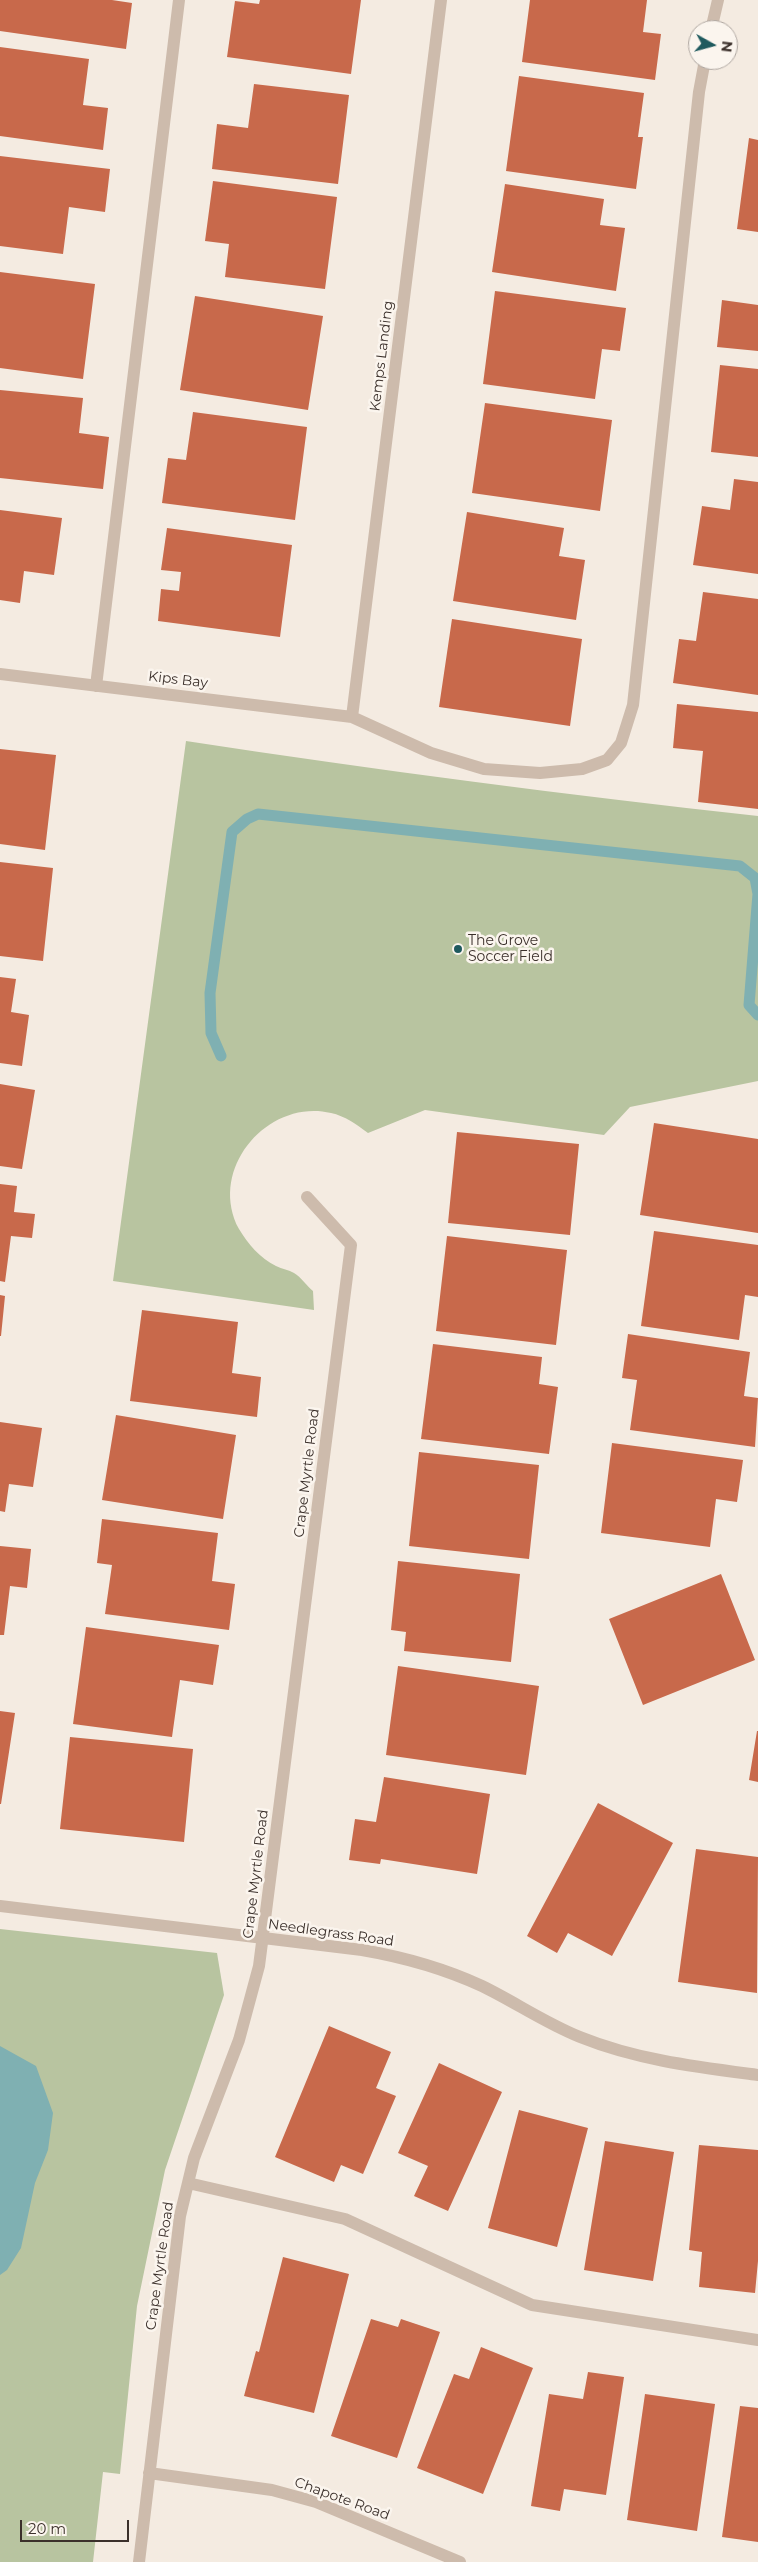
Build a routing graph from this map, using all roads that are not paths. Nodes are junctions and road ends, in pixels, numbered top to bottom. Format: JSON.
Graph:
{"nodes":[{"id":1,"x":179,"y":0,"type":"edge"},
{"id":2,"x":441,"y":0,"type":"edge"},
{"id":3,"x":718,"y":0,"type":"edge"},
{"id":4,"x":714,"y":20,"type":"edge"},
{"id":5,"x":703,"y":70,"type":"edge"},
{"id":6,"x":0,"y":674,"type":"edge"},
{"id":7,"x":96,"y":686,"type":"junction"},
{"id":8,"x":352,"y":716,"type":"junction"},
{"id":9,"x":307,"y":1197,"type":"dead end"},
{"id":10,"x":0,"y":1906,"type":"edge"},
{"id":11,"x":263,"y":1938,"type":"junction"},
{"id":12,"x":758,"y":2075,"type":"edge"},
{"id":13,"x":188,"y":2183,"type":"junction"},
{"id":14,"x":758,"y":2340,"type":"edge"},
{"id":15,"x":149,"y":2473,"type":"junction"},
{"id":16,"x":432,"y":2557,"type":"edge"},
{"id":17,"x":139,"y":2562,"type":"edge"},
{"id":18,"x":460,"y":2562,"type":"edge"}],
"edges":[{"from":1,"to":7,"type":"street"},
{"from":2,"to":8,"type":"street","name":"Kemps Landing"},
{"from":3,"to":4,"type":"street"},
{"from":5,"to":8,"type":"street","name":"Kips Bay"},
{"from":6,"to":7,"type":"street","name":"Kips Bay"},
{"from":7,"to":8,"type":"street","name":"Kips Bay"},
{"from":9,"to":11,"type":"street","name":"Crape Myrtle Road"},
{"from":10,"to":11,"type":"street","name":"Needlegrass Road"},
{"from":11,"to":12,"type":"street","name":"Needlegrass Road"},
{"from":11,"to":13,"type":"street","name":"Crape Myrtle Road"},
{"from":13,"to":14,"type":"street"},
{"from":13,"to":15,"type":"street","name":"Crape Myrtle Road"},
{"from":15,"to":16,"type":"street","name":"Chapote Road"},
{"from":15,"to":17,"type":"street","name":"Crape Myrtle Road"},
{"from":16,"to":18,"type":"street","name":"Chapote Road"}]}
